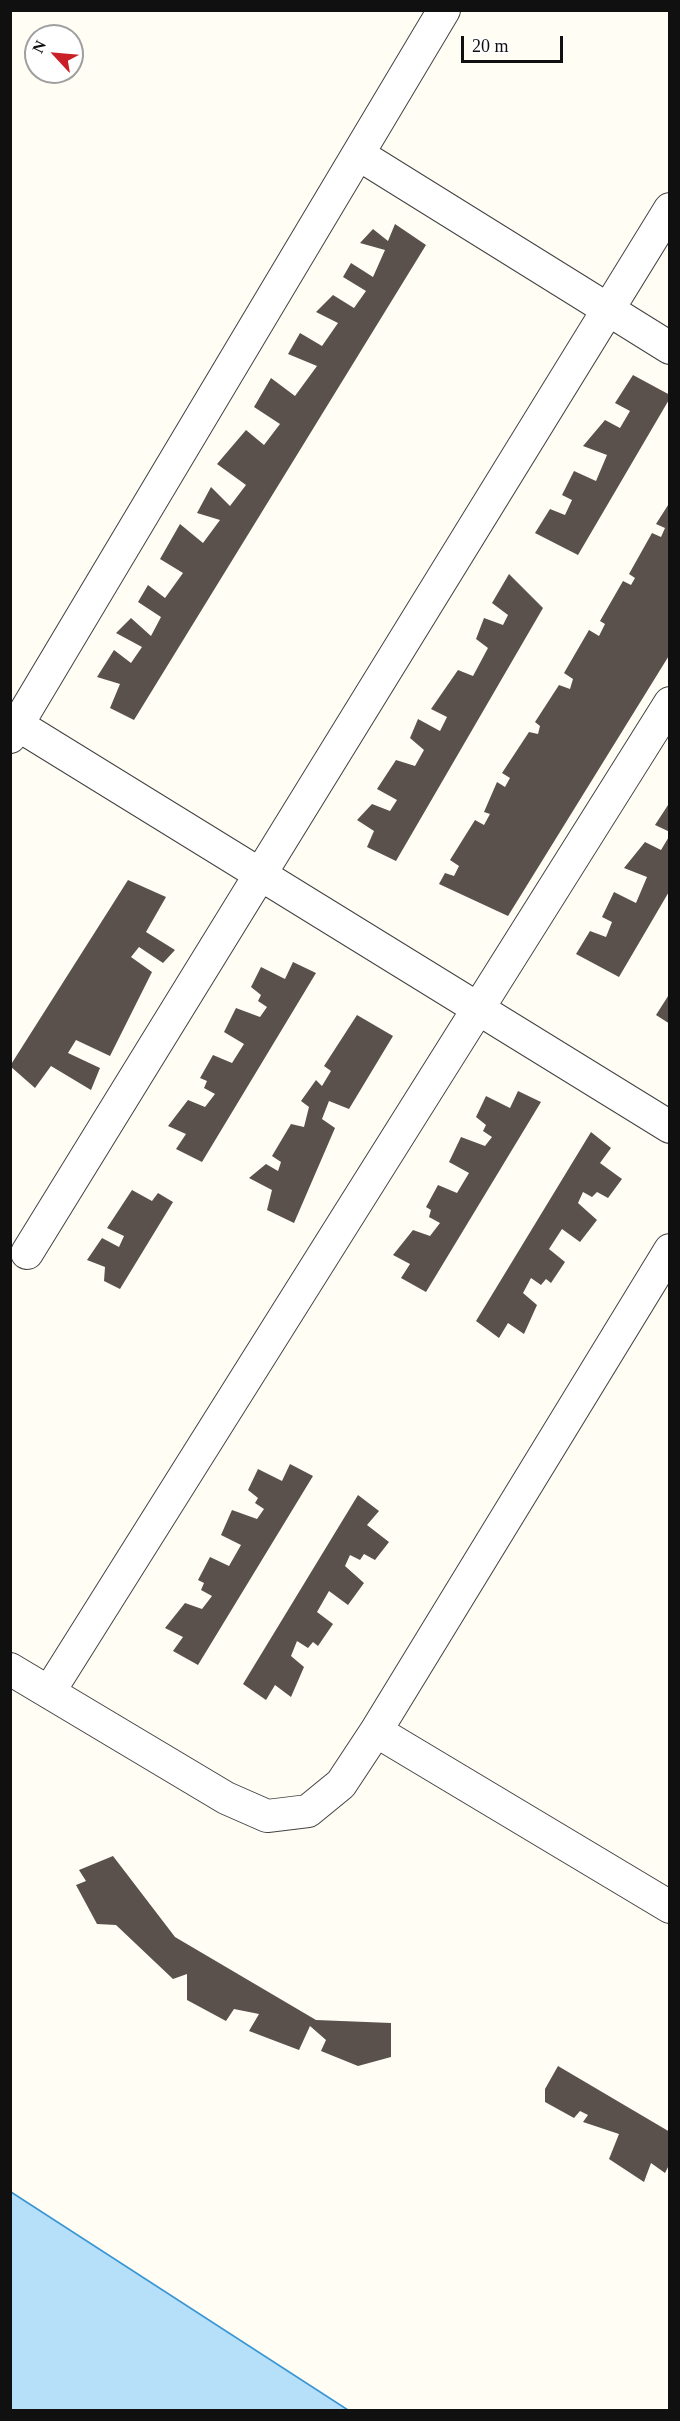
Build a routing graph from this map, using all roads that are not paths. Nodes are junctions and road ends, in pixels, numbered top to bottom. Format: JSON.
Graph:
{"nodes":[{"id":1,"x":444,"y":10,"type":"edge"},
{"id":2,"x":358,"y":154,"type":"junction"},
{"id":3,"x":669,"y":209,"type":"edge"},
{"id":4,"x":608,"y":309,"type":"junction"},
{"id":5,"x":669,"y":348,"type":"edge"},
{"id":6,"x":669,"y":703,"type":"edge"},
{"id":7,"x":14,"y":731,"type":"edge"},
{"id":8,"x":260,"y":874,"type":"junction"},
{"id":9,"x":478,"y":1008,"type":"junction"},
{"id":10,"x":669,"y":1127,"type":"edge"},
{"id":11,"x":669,"y":1250,"type":"edge"},
{"id":12,"x":27,"y":1253,"type":"dead end"},
{"id":13,"x":10,"y":1669,"type":"edge"},
{"id":14,"x":49,"y":1692,"type":"junction"},
{"id":15,"x":376,"y":1731,"type":"junction"},
{"id":16,"x":669,"y":1907,"type":"edge"}],
"edges":[{"from":1,"to":2,"type":"street"},
{"from":2,"to":4,"type":"street"},
{"from":2,"to":7,"type":"street"},
{"from":3,"to":4,"type":"street"},
{"from":4,"to":5,"type":"street"},
{"from":4,"to":8,"type":"street"},
{"from":6,"to":9,"type":"street"},
{"from":7,"to":8,"type":"street"},
{"from":8,"to":9,"type":"street"},
{"from":8,"to":12,"type":"street"},
{"from":9,"to":10,"type":"street"},
{"from":9,"to":14,"type":"street"},
{"from":11,"to":15,"type":"street"},
{"from":13,"to":14,"type":"street"},
{"from":14,"to":15,"type":"street"},
{"from":15,"to":16,"type":"street"}]}
